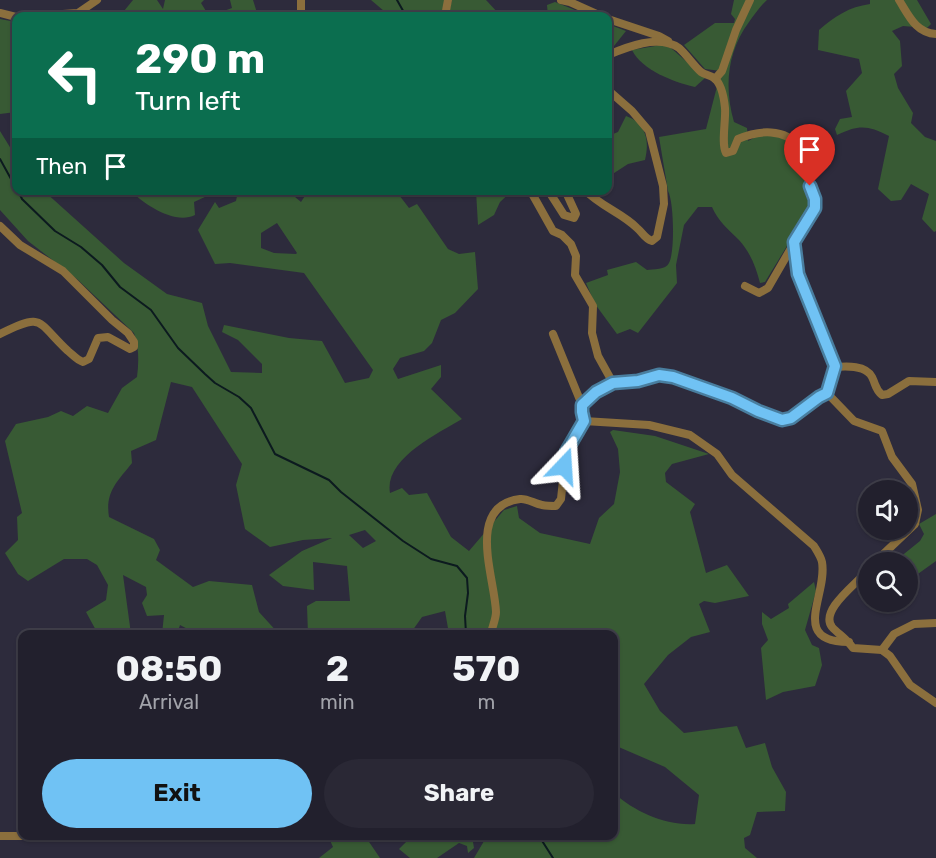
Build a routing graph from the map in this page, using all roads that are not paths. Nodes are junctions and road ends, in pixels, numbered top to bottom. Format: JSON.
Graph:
{"nodes":[{"id":1,"x":97,"y":0,"type":"edge"},
{"id":2,"x":561,"y":0,"type":"edge"},
{"id":3,"x":750,"y":0,"type":"edge"},
{"id":4,"x":899,"y":0,"type":"edge"},
{"id":5,"x":79,"y":12,"type":"edge"},
{"id":6,"x":592,"y":12,"type":"edge"},
{"id":7,"x":612,"y":20,"type":"edge"},
{"id":8,"x":936,"y":34,"type":"edge"},
{"id":9,"x":678,"y":48,"type":"junction"},
{"id":10,"x":612,"y":53,"type":"edge"},
{"id":11,"x":715,"y":79,"type":"junction"},
{"id":12,"x":612,"y":94,"type":"edge"},
{"id":13,"x":533,"y":195,"type":"edge"},
{"id":14,"x":551,"y":195,"type":"edge"},
{"id":15,"x":567,"y":195,"type":"edge"},
{"id":16,"x":589,"y":195,"type":"edge"},
{"id":17,"x":0,"y":226,"type":"edge"},
{"id":18,"x":794,"y":242,"type":"junction"},
{"id":19,"x":745,"y":286,"type":"dead end"},
{"id":20,"x":0,"y":334,"type":"edge"},
{"id":21,"x":553,"y":334,"type":"dead end"},
{"id":22,"x":835,"y":366,"type":"junction"},
{"id":23,"x":936,"y":382,"type":"edge"},
{"id":24,"x":613,"y":383,"type":"junction"},
{"id":25,"x":827,"y":393,"type":"junction"},
{"id":26,"x":582,"y":405,"type":"junction"},
{"id":27,"x":584,"y":421,"type":"junction"},
{"id":28,"x":886,"y":552,"type":"edge"},
{"id":29,"x":858,"y":581,"type":"edge"},
{"id":30,"x":936,"y":623,"type":"edge"},
{"id":31,"x":491,"y":630,"type":"edge"},
{"id":32,"x":849,"y":642,"type":"junction"},
{"id":33,"x":882,"y":650,"type":"junction"},
{"id":34,"x":936,"y":703,"type":"edge"},
{"id":35,"x":0,"y":836,"type":"edge"},
{"id":36,"x":18,"y":836,"type":"edge"}],
"edges":[{"from":1,"to":5,"type":"street"},
{"from":2,"to":6,"type":"street"},
{"from":3,"to":11,"type":"street"},
{"from":4,"to":8,"type":"street"},
{"from":7,"to":9,"type":"street"},
{"from":9,"to":10,"type":"street"},
{"from":9,"to":11,"type":"street"},
{"from":11,"to":18,"type":"street"},
{"from":12,"to":16,"type":"street"},
{"from":13,"to":24,"type":"street"},
{"from":14,"to":15,"type":"street"},
{"from":17,"to":20,"type":"street"},
{"from":18,"to":19,"type":"street"},
{"from":18,"to":22,"type":"street"},
{"from":21,"to":26,"type":"street"},
{"from":22,"to":23,"type":"street"},
{"from":22,"to":25,"type":"street"},
{"from":24,"to":25,"type":"street"},
{"from":24,"to":26,"type":"street"},
{"from":25,"to":28,"type":"street"},
{"from":26,"to":27,"type":"street"},
{"from":27,"to":31,"type":"street"},
{"from":27,"to":32,"type":"street"},
{"from":29,"to":32,"type":"street"},
{"from":30,"to":33,"type":"street"},
{"from":32,"to":33,"type":"street"},
{"from":33,"to":34,"type":"street"},
{"from":35,"to":36,"type":"street"}]}
